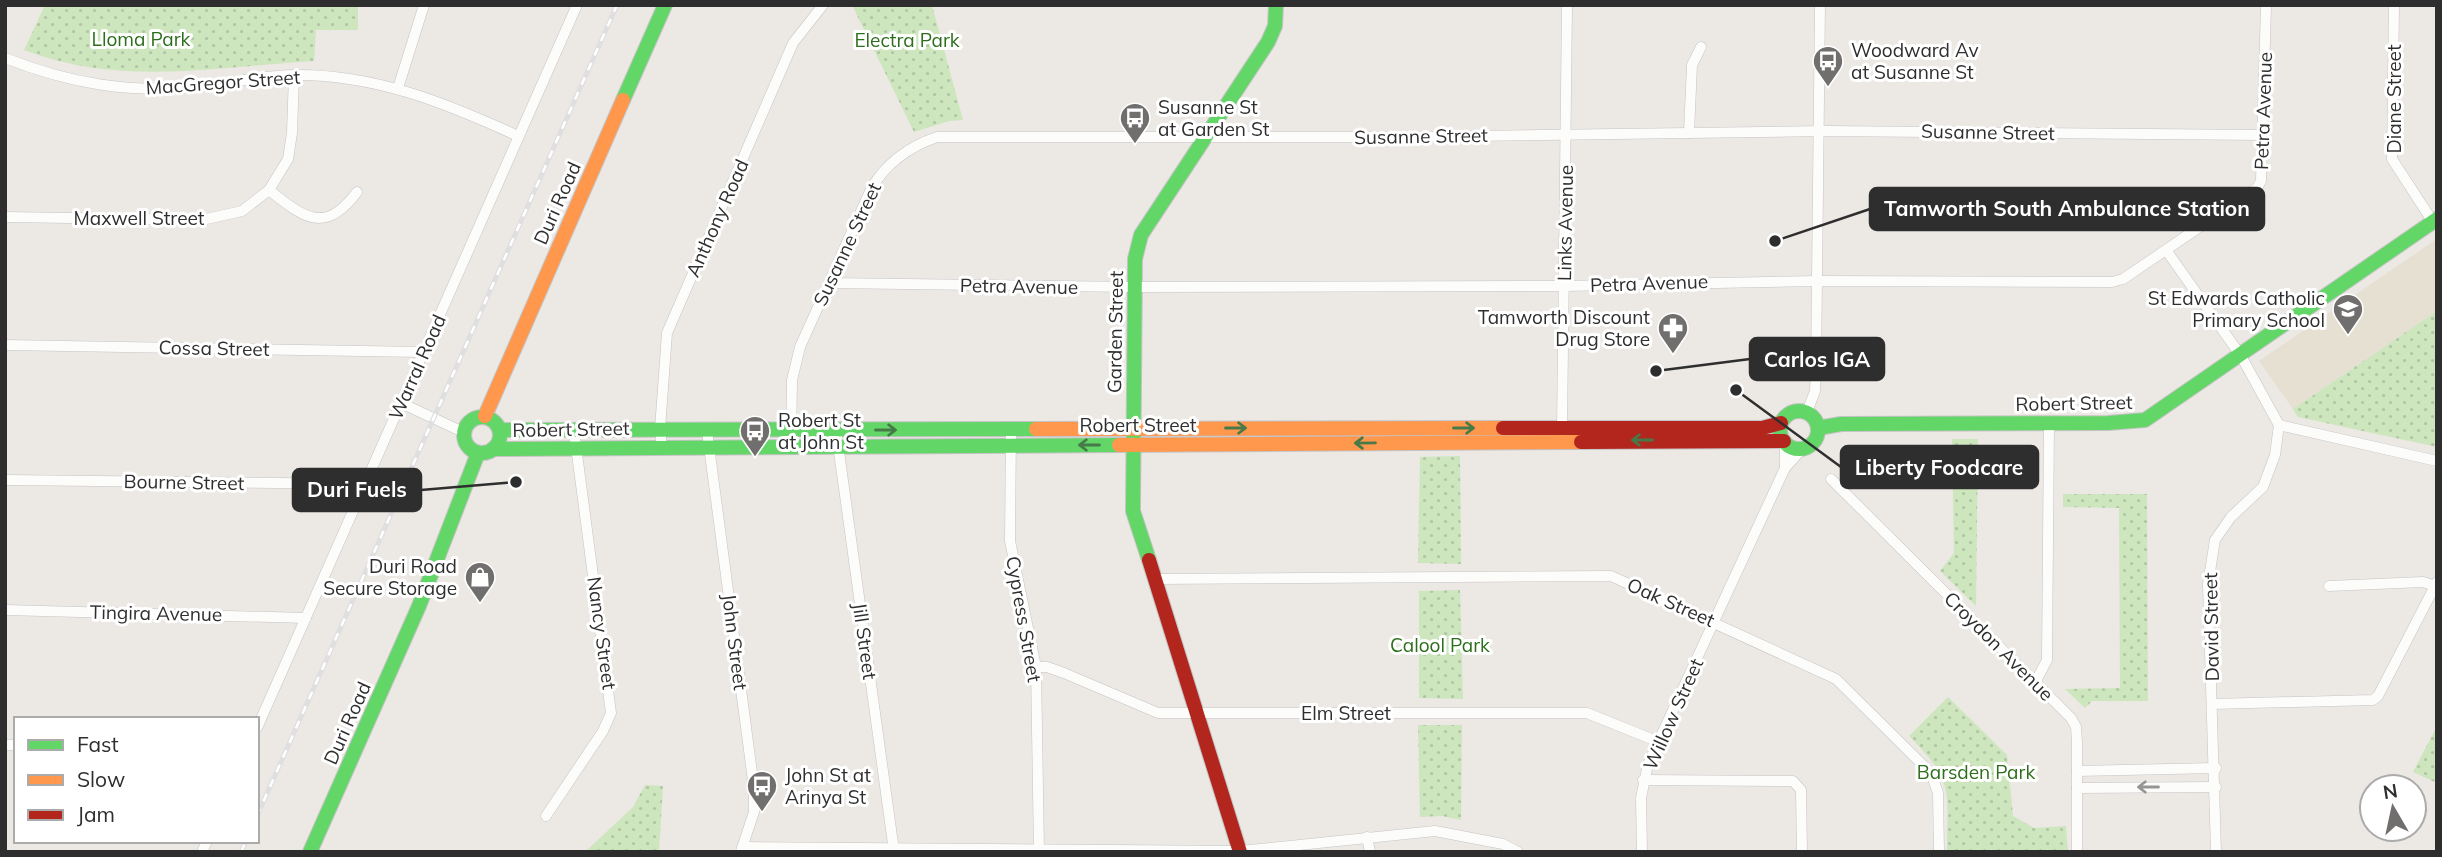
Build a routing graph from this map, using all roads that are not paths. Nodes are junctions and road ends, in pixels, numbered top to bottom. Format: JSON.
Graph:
{"nodes":[{"id":1,"x":424,"y":5,"type":"edge"},
{"id":2,"x":577,"y":5,"type":"edge"},
{"id":3,"x":664,"y":5,"type":"edge"},
{"id":4,"x":822,"y":5,"type":"edge"},
{"id":5,"x":1276,"y":5,"type":"edge"},
{"id":6,"x":1567,"y":5,"type":"edge"},
{"id":7,"x":1820,"y":5,"type":"edge"},
{"id":8,"x":2266,"y":5,"type":"edge"},
{"id":9,"x":2394,"y":5,"type":"edge"},
{"id":10,"x":1701,"y":47,"type":"dead end"},
{"id":11,"x":5,"y":58,"type":"edge"},
{"id":12,"x":293,"y":75,"type":"junction"},
{"id":13,"x":398,"y":88,"type":"junction"},
{"id":14,"x":1819,"y":131,"type":"junction"},
{"id":15,"x":1567,"y":133,"type":"junction"},
{"id":16,"x":1689,"y":133,"type":"junction"},
{"id":17,"x":2264,"y":135,"type":"junction"},
{"id":18,"x":518,"y":136,"type":"junction"},
{"id":19,"x":1205,"y":137,"type":"junction"},
{"id":20,"x":269,"y":190,"type":"junction"},
{"id":21,"x":357,"y":192,"type":"dead end"},
{"id":22,"x":5,"y":217,"type":"edge"},
{"id":23,"x":2435,"y":221,"type":"edge"},
{"id":24,"x":2166,"y":250,"type":"junction"},
{"id":25,"x":1817,"y":281,"type":"junction"},
{"id":26,"x":829,"y":284,"type":"junction"},
{"id":27,"x":1564,"y":286,"type":"junction"},
{"id":28,"x":1135,"y":287,"type":"junction"},
{"id":29,"x":5,"y":345,"type":"edge"},
{"id":30,"x":423,"y":352,"type":"junction"},
{"id":31,"x":2241,"y":356,"type":"junction"},
{"id":32,"x":401,"y":403,"type":"junction"},
{"id":33,"x":1807,"y":412,"type":"junction"},
{"id":34,"x":485,"y":416,"type":"junction"},
{"id":35,"x":1781,"y":423,"type":"junction"},
{"id":36,"x":2049,"y":424,"type":"junction"},
{"id":37,"x":2279,"y":425,"type":"junction"},
{"id":38,"x":1818,"y":428,"type":"junction"},
{"id":39,"x":660,"y":429,"type":"junction"},
{"id":40,"x":1010,"y":429,"type":"junction"},
{"id":41,"x":1133,"y":429,"type":"junction"},
{"id":42,"x":500,"y":430,"type":"junction"},
{"id":43,"x":791,"y":430,"type":"junction"},
{"id":44,"x":836,"y":430,"type":"junction"},
{"id":45,"x":574,"y":431,"type":"junction"},
{"id":46,"x":708,"y":431,"type":"junction"},
{"id":47,"x":463,"y":432,"type":"junction"},
{"id":48,"x":1561,"y":434,"type":"junction"},
{"id":49,"x":1784,"y":442,"type":"junction"},
{"id":50,"x":839,"y":445,"type":"junction"},
{"id":51,"x":1133,"y":445,"type":"junction"},
{"id":52,"x":791,"y":446,"type":"junction"},
{"id":53,"x":1011,"y":446,"type":"junction"},
{"id":54,"x":576,"y":447,"type":"junction"},
{"id":55,"x":662,"y":447,"type":"junction"},
{"id":56,"x":710,"y":447,"type":"junction"},
{"id":57,"x":1803,"y":448,"type":"junction"},
{"id":58,"x":493,"y":449,"type":"junction"},
{"id":59,"x":478,"y":453,"type":"junction"},
{"id":60,"x":2437,"y":461,"type":"edge"},
{"id":61,"x":1786,"y":468,"type":"junction"},
{"id":62,"x":1831,"y":479,"type":"dead end"},
{"id":63,"x":5,"y":480,"type":"edge"},
{"id":64,"x":363,"y":484,"type":"junction"},
{"id":65,"x":1154,"y":579,"type":"junction"},
{"id":66,"x":2436,"y":584,"type":"edge"},
{"id":67,"x":2329,"y":586,"type":"dead end"},
{"id":68,"x":5,"y":610,"type":"edge"},
{"id":69,"x":306,"y":618,"type":"junction"},
{"id":70,"x":1715,"y":621,"type":"junction"},
{"id":71,"x":1036,"y":667,"type":"junction"},
{"id":72,"x":2036,"y":681,"type":"junction"},
{"id":73,"x":2212,"y":704,"type":"junction"},
{"id":74,"x":1195,"y":713,"type":"junction"},
{"id":75,"x":259,"y":724,"type":"edge"},
{"id":76,"x":1659,"y":742,"type":"junction"},
{"id":77,"x":2216,"y":768,"type":"junction"},
{"id":78,"x":2077,"y":771,"type":"junction"},
{"id":79,"x":1643,"y":780,"type":"junction"},
{"id":80,"x":2216,"y":787,"type":"junction"},
{"id":81,"x":2077,"y":788,"type":"junction"},
{"id":82,"x":546,"y":816,"type":"dead end"},
{"id":83,"x":1367,"y":837,"type":"junction"},
{"id":84,"x":743,"y":849,"type":"edge"},
{"id":85,"x":894,"y":850,"type":"edge"},
{"id":86,"x":1039,"y":851,"type":"edge"},
{"id":87,"x":1240,"y":851,"type":"edge"},
{"id":88,"x":310,"y":852,"type":"edge"},
{"id":89,"x":1370,"y":852,"type":"edge"},
{"id":90,"x":1518,"y":852,"type":"edge"},
{"id":91,"x":1642,"y":852,"type":"edge"},
{"id":92,"x":1802,"y":852,"type":"edge"},
{"id":93,"x":1939,"y":852,"type":"edge"},
{"id":94,"x":2077,"y":852,"type":"edge"},
{"id":95,"x":2216,"y":852,"type":"edge"}],
"edges":[{"from":1,"to":13,"type":"street"},
{"from":2,"to":18,"type":"street","name":"Warral Road"},
{"from":3,"to":34,"type":"street","name":"Duri Road"},
{"from":4,"to":39,"type":"street","name":"Anthony Road"},
{"from":5,"to":19,"type":"street","name":"Garden Street"},
{"from":6,"to":15,"type":"street","name":"Links Avenue"},
{"from":7,"to":14,"type":"street"},
{"from":8,"to":17,"type":"street","name":"Petra Avenue"},
{"from":9,"to":23,"type":"street","name":"Diane Street"},
{"from":10,"to":16,"type":"street"},
{"from":11,"to":12,"type":"street","name":"MacGregor Street"},
{"from":12,"to":13,"type":"street","name":"MacGregor Street"},
{"from":12,"to":20,"type":"street","name":"Maxwell Street"},
{"from":13,"to":18,"type":"street","name":"MacGregor Street"},
{"from":14,"to":16,"type":"street","name":"Susanne Street"},
{"from":14,"to":17,"type":"street","name":"Susanne Street"},
{"from":14,"to":25,"type":"street"},
{"from":15,"to":16,"type":"street","name":"Susanne Street"},
{"from":15,"to":19,"type":"street","name":"Susanne Street"},
{"from":15,"to":27,"type":"street","name":"Links Avenue"},
{"from":17,"to":24,"type":"street","name":"Petra Avenue"},
{"from":18,"to":30,"type":"street","name":"Warral Road"},
{"from":19,"to":26,"type":"street","name":"Susanne Street"},
{"from":19,"to":28,"type":"street","name":"Garden Street"},
{"from":20,"to":21,"type":"street"},
{"from":20,"to":22,"type":"street","name":"Maxwell Street"},
{"from":23,"to":31,"type":"street","name":"Robert Street"},
{"from":24,"to":25,"type":"street","name":"Petra Avenue"},
{"from":24,"to":31,"type":"street"},
{"from":25,"to":27,"type":"street","name":"Petra Avenue"},
{"from":25,"to":33,"type":"street"},
{"from":26,"to":28,"type":"street","name":"Petra Avenue"},
{"from":26,"to":43,"type":"street","name":"Susanne Street"},
{"from":27,"to":28,"type":"street","name":"Petra Avenue"},
{"from":27,"to":48,"type":"street","name":"Links Avenue"},
{"from":28,"to":41,"type":"street","name":"Garden Street"},
{"from":29,"to":30,"type":"street","name":"Cossa Street"},
{"from":30,"to":32,"type":"street","name":"Warral Road"},
{"from":31,"to":36,"type":"street","name":"Robert Street"},
{"from":31,"to":37,"type":"street"},
{"from":32,"to":47,"type":"street"},
{"from":32,"to":64,"type":"street","name":"Warral Road"},
{"from":33,"to":35,"type":"street"},
{"from":33,"to":38,"type":"street"},
{"from":34,"to":42,"type":"street"},
{"from":34,"to":47,"type":"street"},
{"from":35,"to":48,"type":"street","name":"Robert Street"},
{"from":35,"to":49,"type":"street"},
{"from":36,"to":38,"type":"street","name":"Robert Street"},
{"from":36,"to":72,"type":"street"},
{"from":37,"to":60,"type":"street"},
{"from":37,"to":73,"type":"street","name":"David Street"},
{"from":38,"to":57,"type":"street"},
{"from":39,"to":45,"type":"street","name":"Robert Street"},
{"from":39,"to":46,"type":"street","name":"Robert Street"},
{"from":39,"to":55,"type":"street","name":"Anthony Road"},
{"from":40,"to":41,"type":"street","name":"Robert Street"},
{"from":44,"to":40,"type":"street","name":"Robert Street","one_way":true},
{"from":40,"to":53,"type":"street","name":"Cypress Street"},
{"from":41,"to":48,"type":"street","name":"Robert Street","one_way":true},
{"from":41,"to":51,"type":"street","name":"Garden Street"},
{"from":42,"to":45,"type":"street","name":"Robert Street"},
{"from":42,"to":58,"type":"street"},
{"from":43,"to":44,"type":"street","name":"Robert Street"},
{"from":43,"to":46,"type":"street","name":"Robert Street"},
{"from":43,"to":52,"type":"street","name":"Susanne Street"},
{"from":44,"to":50,"type":"street","name":"Jill Street"},
{"from":45,"to":54,"type":"street","name":"Nancy Street"},
{"from":46,"to":56,"type":"street","name":"John Street"},
{"from":47,"to":59,"type":"street"},
{"from":49,"to":48,"type":"street","name":"Robert Street","one_way":true},
{"from":48,"to":51,"type":"street","name":"Robert Street","one_way":true},
{"from":49,"to":57,"type":"street"},
{"from":49,"to":61,"type":"street","name":"Willow Street"},
{"from":50,"to":52,"type":"street","name":"Robert Street"},
{"from":50,"to":53,"type":"street","name":"Robert Street"},
{"from":50,"to":85,"type":"street","name":"Jill Street"},
{"from":51,"to":53,"type":"street","name":"Robert Street","one_way":true},
{"from":51,"to":65,"type":"street","name":"Garden Street"},
{"from":52,"to":56,"type":"street","name":"Robert Street"},
{"from":53,"to":71,"type":"street","name":"Cypress Street"},
{"from":54,"to":55,"type":"street","name":"Robert Street"},
{"from":54,"to":58,"type":"street","name":"Robert Street"},
{"from":54,"to":82,"type":"street","name":"Nancy Street"},
{"from":55,"to":56,"type":"street","name":"Robert Street"},
{"from":56,"to":84,"type":"street","name":"John Street"},
{"from":57,"to":61,"type":"street","name":"Willow Street"},
{"from":58,"to":59,"type":"street"},
{"from":59,"to":88,"type":"street","name":"Duri Road"},
{"from":61,"to":70,"type":"street","name":"Willow Street"},
{"from":62,"to":72,"type":"street","name":"Croydon Avenue"},
{"from":63,"to":64,"type":"street","name":"Bourne Street"},
{"from":64,"to":69,"type":"street","name":"Warral Road"},
{"from":65,"to":70,"type":"street","name":"Oak Street"},
{"from":65,"to":74,"type":"street","name":"Garden Street"},
{"from":66,"to":67,"type":"street"},
{"from":66,"to":73,"type":"street"},
{"from":68,"to":69,"type":"street","name":"Tingira Avenue"},
{"from":69,"to":75,"type":"street","name":"Warral Road"},
{"from":70,"to":76,"type":"street","name":"Willow Street"},
{"from":70,"to":93,"type":"street","name":"Oak Street"},
{"from":71,"to":74,"type":"street","name":"Elm Street"},
{"from":71,"to":86,"type":"street","name":"Cypress Street"},
{"from":72,"to":78,"type":"street","name":"Croydon Avenue"},
{"from":73,"to":77,"type":"street","name":"David Street"},
{"from":74,"to":76,"type":"street","name":"Elm Street"},
{"from":74,"to":87,"type":"street","name":"Garden Street"},
{"from":76,"to":79,"type":"street","name":"Willow Street"},
{"from":77,"to":78,"type":"street"},
{"from":77,"to":80,"type":"street","name":"David Street"},
{"from":78,"to":81,"type":"street","name":"Croydon Avenue"},
{"from":79,"to":91,"type":"street","name":"Willow Street"},
{"from":79,"to":92,"type":"street"},
{"from":80,"to":81,"type":"street","one_way":true},
{"from":80,"to":95,"type":"street","name":"David Street"},
{"from":81,"to":94,"type":"street","name":"Croydon Avenue"},
{"from":83,"to":87,"type":"street"},
{"from":83,"to":89,"type":"street"},
{"from":83,"to":90,"type":"street"},
{"from":84,"to":85,"type":"street"},
{"from":85,"to":86,"type":"street"},
{"from":86,"to":87,"type":"street"}]}
